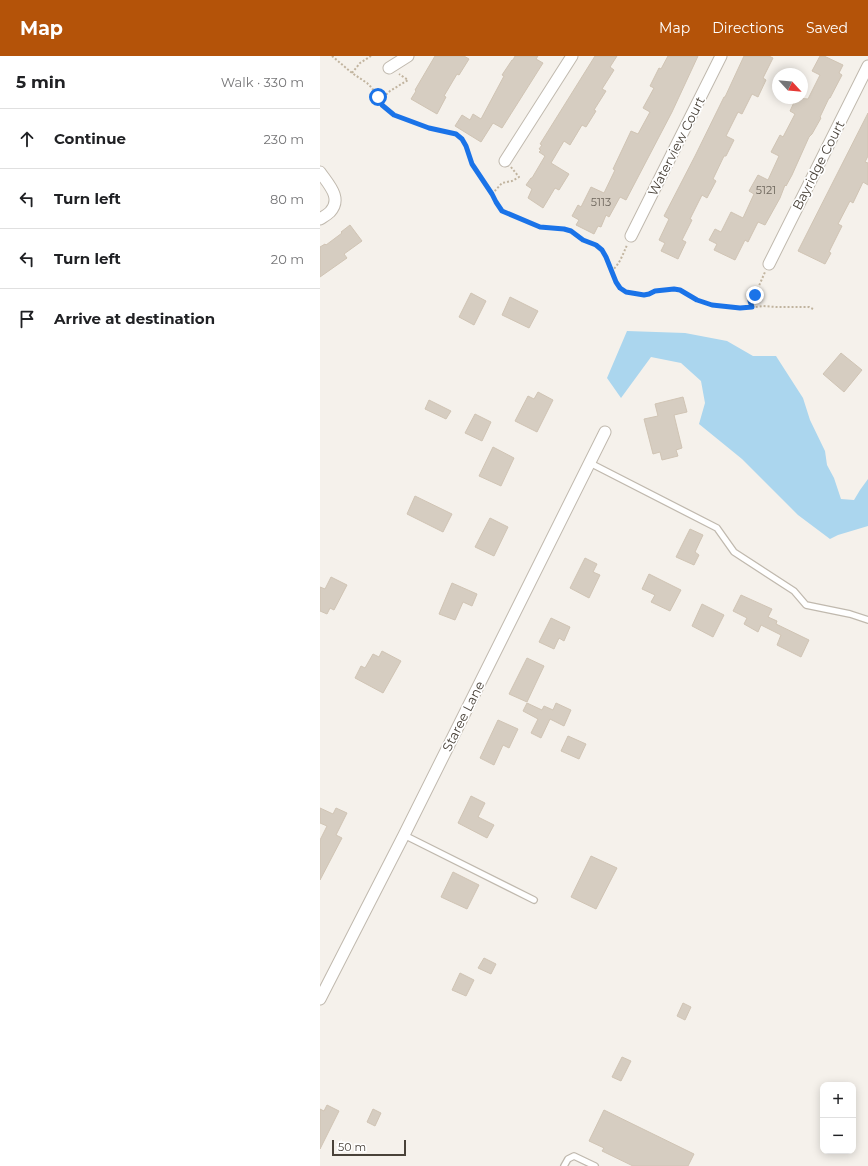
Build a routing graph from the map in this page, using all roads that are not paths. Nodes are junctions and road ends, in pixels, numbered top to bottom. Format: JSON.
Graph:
{"nodes":[{"id":1,"x":408,"y":56,"type":"edge"},
{"id":2,"x":572,"y":56,"type":"edge"},
{"id":3,"x":721,"y":56,"type":"edge"},
{"id":4,"x":868,"y":66,"type":"edge"},
{"id":5,"x":389,"y":68,"type":"road end"},
{"id":6,"x":505,"y":161,"type":"road end"},
{"id":7,"x":320,"y":172,"type":"edge"},
{"id":8,"x":320,"y":219,"type":"edge"},
{"id":9,"x":631,"y":236,"type":"road end"},
{"id":10,"x":769,"y":264,"type":"road end"},
{"id":11,"x":605,"y":432,"type":"dead end"},
{"id":12,"x":590,"y":463,"type":"junction"},
{"id":13,"x":868,"y":620,"type":"edge"},
{"id":14,"x":404,"y":835,"type":"junction"},
{"id":15,"x":534,"y":900,"type":"dead end"},
{"id":16,"x":320,"y":999,"type":"edge"},
{"id":17,"x":564,"y":1166,"type":"edge"},
{"id":18,"x":595,"y":1166,"type":"edge"}],
"edges":[{"from":1,"to":5,"type":"street"},
{"from":2,"to":6,"type":"street"},
{"from":3,"to":9,"type":"street","name":"Waterview Court"},
{"from":4,"to":10,"type":"street","name":"Bayridge Court"},
{"from":7,"to":8,"type":"street"},
{"from":11,"to":12,"type":"street","name":"Staree Lane"},
{"from":12,"to":13,"type":"lane"},
{"from":12,"to":14,"type":"street","name":"Staree Lane"},
{"from":14,"to":15,"type":"lane"},
{"from":14,"to":16,"type":"street","name":"Staree Lane"},
{"from":17,"to":18,"type":"lane"}]}
